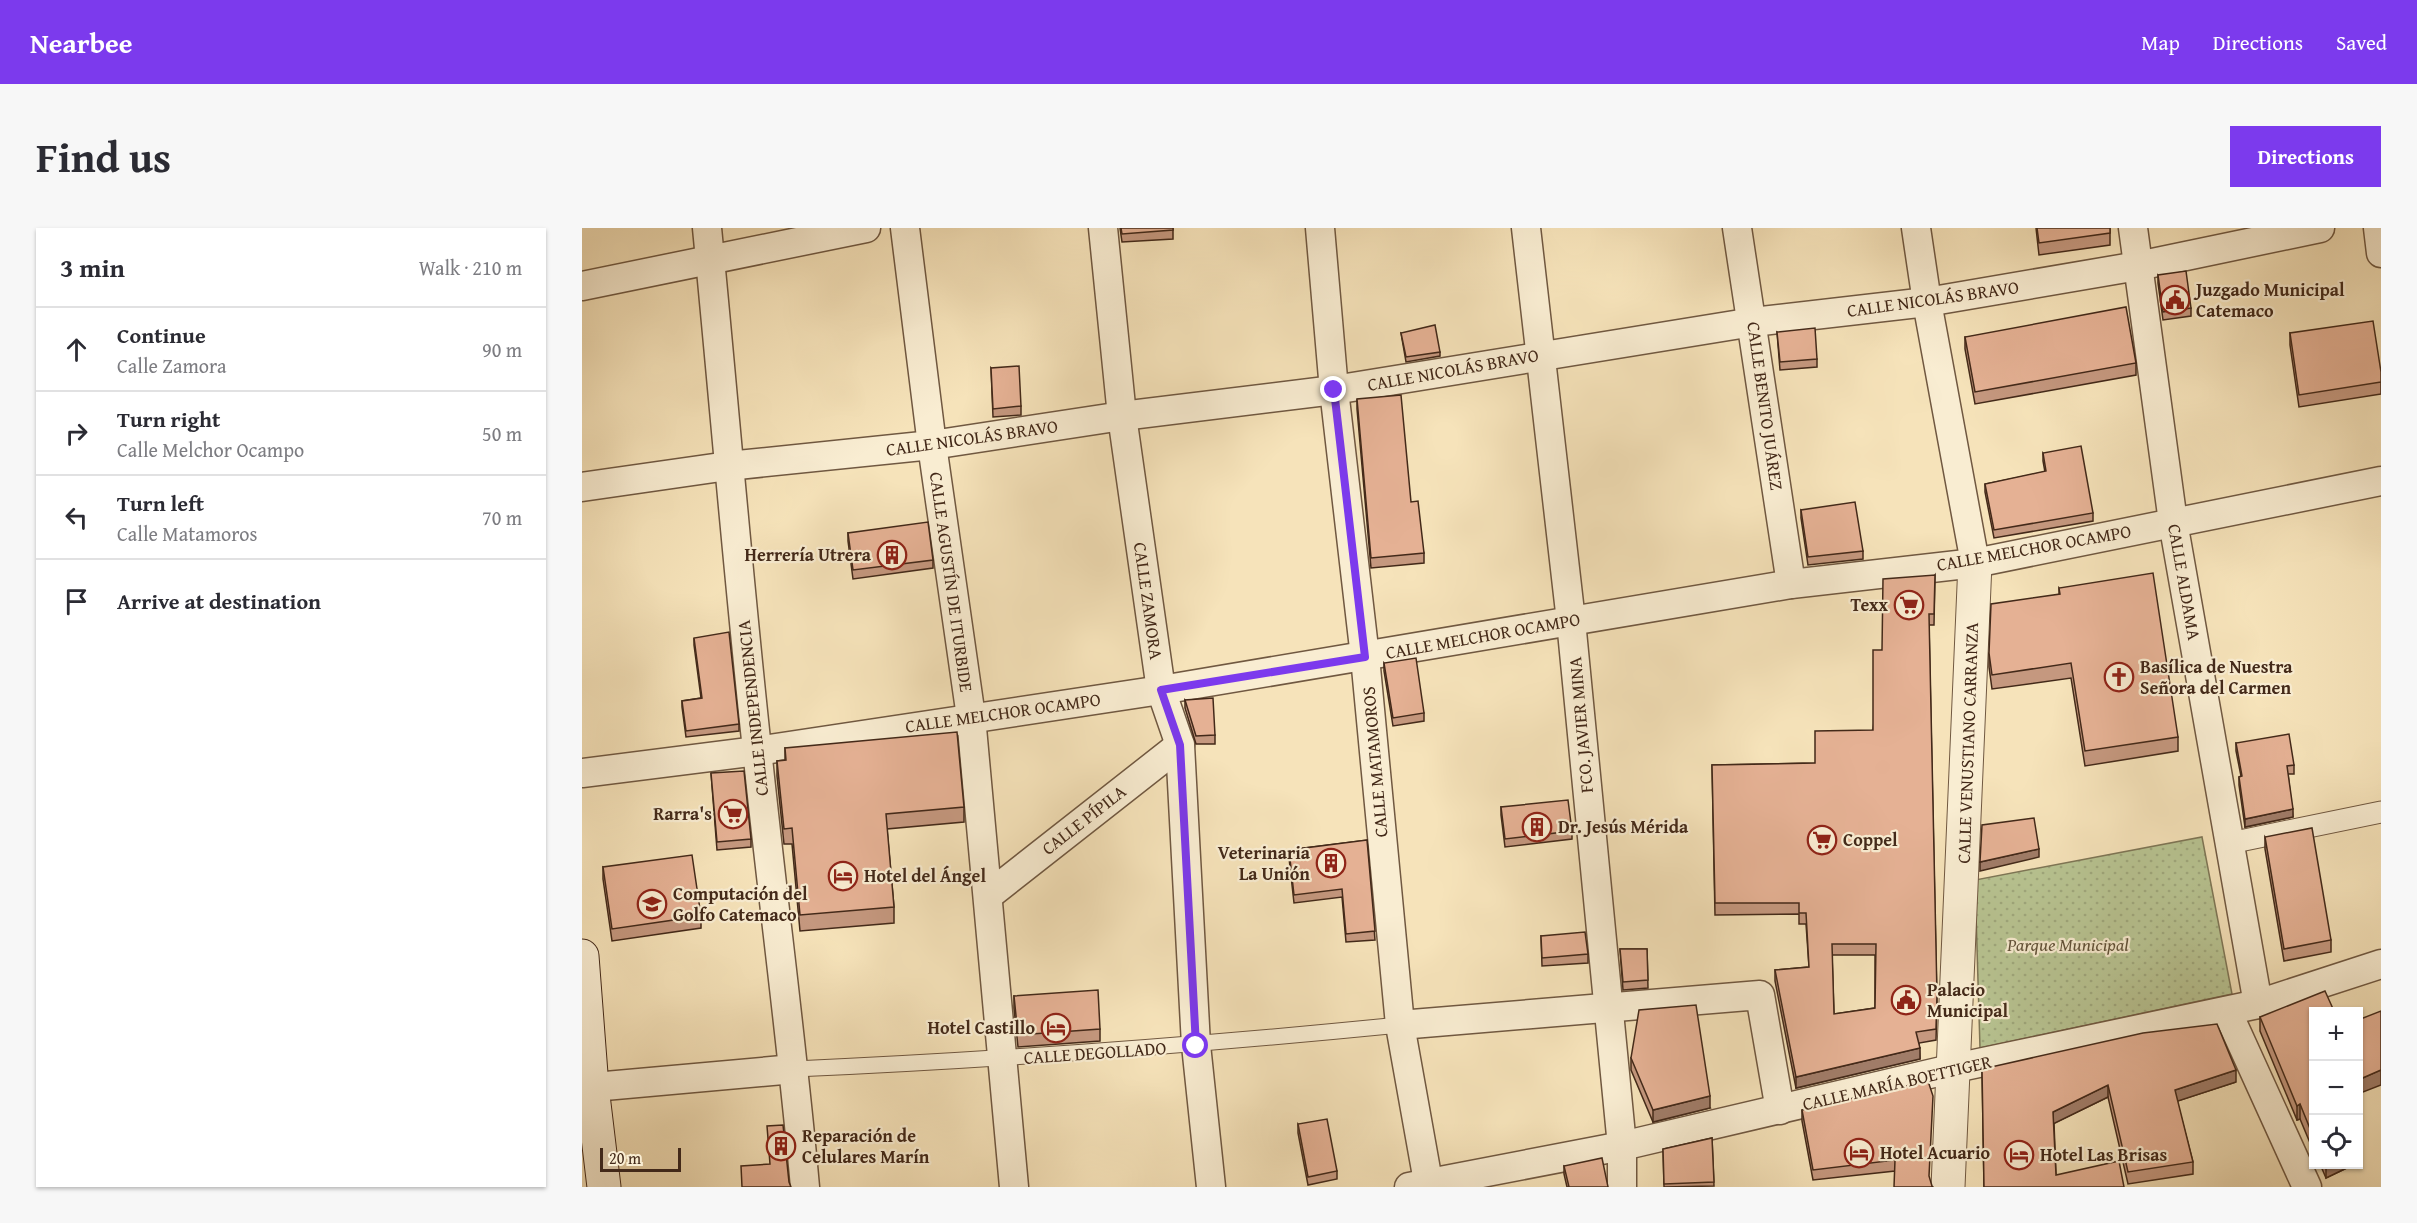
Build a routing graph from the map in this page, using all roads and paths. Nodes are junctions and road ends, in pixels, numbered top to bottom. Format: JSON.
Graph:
{"nodes":[{"id":1,"x":707,"y":228,"type":"edge"},
{"id":2,"x":867,"y":228,"type":"edge"},
{"id":3,"x":905,"y":228,"type":"edge"},
{"id":4,"x":1103,"y":228,"type":"edge"},
{"id":5,"x":1320,"y":228,"type":"edge"},
{"id":6,"x":1526,"y":228,"type":"edge"},
{"id":7,"x":1737,"y":228,"type":"edge"},
{"id":8,"x":1916,"y":228,"type":"edge"},
{"id":9,"x":2133,"y":228,"type":"edge"},
{"id":10,"x":2320,"y":228,"type":"edge"},
{"id":11,"x":2378,"y":228,"type":"edge"},
{"id":12,"x":2381,"y":253,"type":"edge"},
{"id":13,"x":710,"y":261,"type":"junction"},
{"id":14,"x":2138,"y":266,"type":"junction"},
{"id":15,"x":582,"y":286,"type":"edge"},
{"id":16,"x":1927,"y":302,"type":"junction"},
{"id":17,"x":1753,"y":321,"type":"junction"},
{"id":18,"x":1539,"y":356,"type":"junction"},
{"id":19,"x":1334,"y":390,"type":"junction"},
{"id":20,"x":1122,"y":416,"type":"junction"},
{"id":21,"x":932,"y":445,"type":"junction"},
{"id":22,"x":728,"y":466,"type":"junction"},
{"id":23,"x":2381,"y":481,"type":"edge"},
{"id":24,"x":582,"y":487,"type":"edge"},
{"id":25,"x":2173,"y":522,"type":"junction"},
{"id":26,"x":1975,"y":563,"type":"junction"},
{"id":27,"x":1791,"y":584,"type":"junction"},
{"id":28,"x":1571,"y":621,"type":"junction"},
{"id":29,"x":1365,"y":657,"type":"junction"},
{"id":30,"x":1161,"y":690,"type":"junction"},
{"id":31,"x":971,"y":717,"type":"junction"},
{"id":32,"x":1180,"y":745,"type":"junction"},
{"id":33,"x":757,"y":751,"type":"junction"},
{"id":34,"x":582,"y":773,"type":"edge"},
{"id":35,"x":2381,"y":812,"type":"edge"},
{"id":36,"x":2230,"y":843,"type":"junction"},
{"id":37,"x":989,"y":896,"type":"junction"},
{"id":38,"x":582,"y":956,"type":"edge"},
{"id":39,"x":2381,"y":964,"type":"edge"},
{"id":40,"x":2258,"y":1004,"type":"junction"},
{"id":41,"x":1606,"y":1005,"type":"junction"},
{"id":42,"x":2227,"y":1011,"type":"junction"},
{"id":43,"x":1400,"y":1024,"type":"junction"},
{"id":44,"x":1196,"y":1046,"type":"junction"},
{"id":45,"x":1001,"y":1060,"type":"junction"},
{"id":46,"x":1955,"y":1068,"type":"junction"},
{"id":47,"x":794,"y":1070,"type":"junction"},
{"id":48,"x":587,"y":1087,"type":"edge"},
{"id":49,"x":1780,"y":1110,"type":"junction"},
{"id":50,"x":1622,"y":1146,"type":"junction"},
{"id":51,"x":1422,"y":1186,"type":"edge"},
{"id":52,"x":604,"y":1187,"type":"edge"},
{"id":53,"x":805,"y":1187,"type":"edge"},
{"id":54,"x":1014,"y":1187,"type":"edge"},
{"id":55,"x":1211,"y":1187,"type":"edge"},
{"id":56,"x":1622,"y":1187,"type":"edge"},
{"id":57,"x":1948,"y":1187,"type":"edge"},
{"id":58,"x":2307,"y":1187,"type":"edge"}],
"edges":[{"from":1,"to":13,"type":"street","name":"CALLE INDEPENDENCIA"},
{"from":2,"to":13,"type":"street"},
{"from":3,"to":21,"type":"street","name":"CALLE AGUSTÍN DE ITURBIDE"},
{"from":4,"to":20,"type":"street","name":"CALLE ZAMORA"},
{"from":5,"to":19,"type":"street","name":"CALLE MATAMOROS"},
{"from":6,"to":18,"type":"street","name":"FCO. JAVIER MINA"},
{"from":7,"to":17,"type":"street","name":"CALLE BENITO JUÁREZ"},
{"from":8,"to":16,"type":"street","name":"CALLE VENUSTIANO CARRANZA"},
{"from":9,"to":14,"type":"street","name":"CALLE ALDAMA"},
{"from":10,"to":14,"type":"street","name":"CALLE NICOLÁS BRAVO"},
{"from":11,"to":12,"type":"street"},
{"from":13,"to":15,"type":"street"},
{"from":13,"to":22,"type":"street","name":"CALLE INDEPENDENCIA"},
{"from":14,"to":16,"type":"street","name":"CALLE NICOLÁS BRAVO"},
{"from":14,"to":25,"type":"street","name":"CALLE ALDAMA"},
{"from":16,"to":17,"type":"street","name":"CALLE NICOLÁS BRAVO"},
{"from":16,"to":26,"type":"street","name":"CALLE VENUSTIANO CARRANZA"},
{"from":17,"to":18,"type":"street","name":"CALLE NICOLÁS BRAVO"},
{"from":17,"to":27,"type":"street","name":"CALLE BENITO JUÁREZ"},
{"from":18,"to":19,"type":"street","name":"CALLE NICOLÁS BRAVO"},
{"from":18,"to":28,"type":"street","name":"FCO. JAVIER MINA"},
{"from":19,"to":20,"type":"street","name":"CALLE NICOLÁS BRAVO"},
{"from":19,"to":29,"type":"street","name":"CALLE MATAMOROS"},
{"from":20,"to":21,"type":"street","name":"CALLE NICOLÁS BRAVO"},
{"from":20,"to":30,"type":"street","name":"CALLE ZAMORA"},
{"from":21,"to":22,"type":"street","name":"CALLE NICOLÁS BRAVO"},
{"from":21,"to":31,"type":"street","name":"CALLE AGUSTÍN DE ITURBIDE"},
{"from":22,"to":24,"type":"street","name":"CALLE NICOLÁS BRAVO"},
{"from":22,"to":33,"type":"street","name":"CALLE INDEPENDENCIA"},
{"from":23,"to":25,"type":"street","name":"CALLE MELCHOR OCAMPO"},
{"from":25,"to":26,"type":"street","name":"CALLE MELCHOR OCAMPO"},
{"from":25,"to":36,"type":"street","name":"CALLE ALDAMA"},
{"from":26,"to":27,"type":"street","name":"CALLE MELCHOR OCAMPO"},
{"from":26,"to":46,"type":"street","name":"CALLE VENUSTIANO CARRANZA"},
{"from":27,"to":28,"type":"street","name":"CALLE MELCHOR OCAMPO"},
{"from":28,"to":29,"type":"street","name":"CALLE MELCHOR OCAMPO"},
{"from":28,"to":41,"type":"street","name":"FCO. JAVIER MINA"},
{"from":29,"to":30,"type":"street","name":"CALLE MELCHOR OCAMPO"},
{"from":29,"to":43,"type":"street","name":"CALLE MATAMOROS"},
{"from":30,"to":31,"type":"street","name":"CALLE MELCHOR OCAMPO"},
{"from":30,"to":32,"type":"street","name":"CALLE ZAMORA"},
{"from":31,"to":33,"type":"street","name":"CALLE MELCHOR OCAMPO"},
{"from":31,"to":37,"type":"street","name":"CALLE AGUSTÍN DE ITURBIDE"},
{"from":32,"to":37,"type":"street","name":"CALLE PÍPILA"},
{"from":32,"to":44,"type":"street","name":"CALLE ZAMORA"},
{"from":33,"to":34,"type":"street","name":"CALLE MELCHOR OCAMPO"},
{"from":33,"to":47,"type":"street","name":"CALLE INDEPENDENCIA"},
{"from":35,"to":36,"type":"street"},
{"from":36,"to":40,"type":"street","name":"CALLE ALDAMA"},
{"from":37,"to":45,"type":"street","name":"CALLE AGUSTÍN DE ITURBIDE"},
{"from":38,"to":48,"type":"street"},
{"from":39,"to":40,"type":"street","name":"CALLE MARÍA BOETTIGER"},
{"from":40,"to":42,"type":"street","name":"CALLE MARÍA BOETTIGER"},
{"from":41,"to":43,"type":"street","name":"CALLE DEGOLLADO"},
{"from":41,"to":49,"type":"street","name":"CALLE DEGOLLADO"},
{"from":41,"to":50,"type":"street","name":"FCO. JAVIER MINA"},
{"from":42,"to":46,"type":"street","name":"CALLE MARÍA BOETTIGER"},
{"from":42,"to":58,"type":"street"},
{"from":43,"to":44,"type":"lane","name":"CALLE DEGOLLADO"},
{"from":43,"to":51,"type":"street","name":"CALLE MATAMOROS"},
{"from":44,"to":45,"type":"lane","name":"CALLE DEGOLLADO"},
{"from":44,"to":55,"type":"street","name":"CALLE ZAMORA"},
{"from":45,"to":47,"type":"lane","name":"CALLE DEGOLLADO"},
{"from":45,"to":54,"type":"street","name":"CALLE AGUSTÍN DE ITURBIDE"},
{"from":46,"to":49,"type":"street","name":"CALLE MARÍA BOETTIGER"},
{"from":46,"to":57,"type":"street","name":"CALLE VENUSTIANO CARRANZA"},
{"from":47,"to":48,"type":"street","name":"CALLE DEGOLLADO"},
{"from":47,"to":53,"type":"street","name":"CALLE INDEPENDENCIA"},
{"from":48,"to":52,"type":"street"},
{"from":49,"to":50,"type":"street","name":"CALLE MARÍA BOETTIGER"},
{"from":50,"to":51,"type":"street","name":"CALLE MARÍA BOETTIGER"},
{"from":50,"to":56,"type":"street","name":"FCO. JAVIER MINA"}]}
